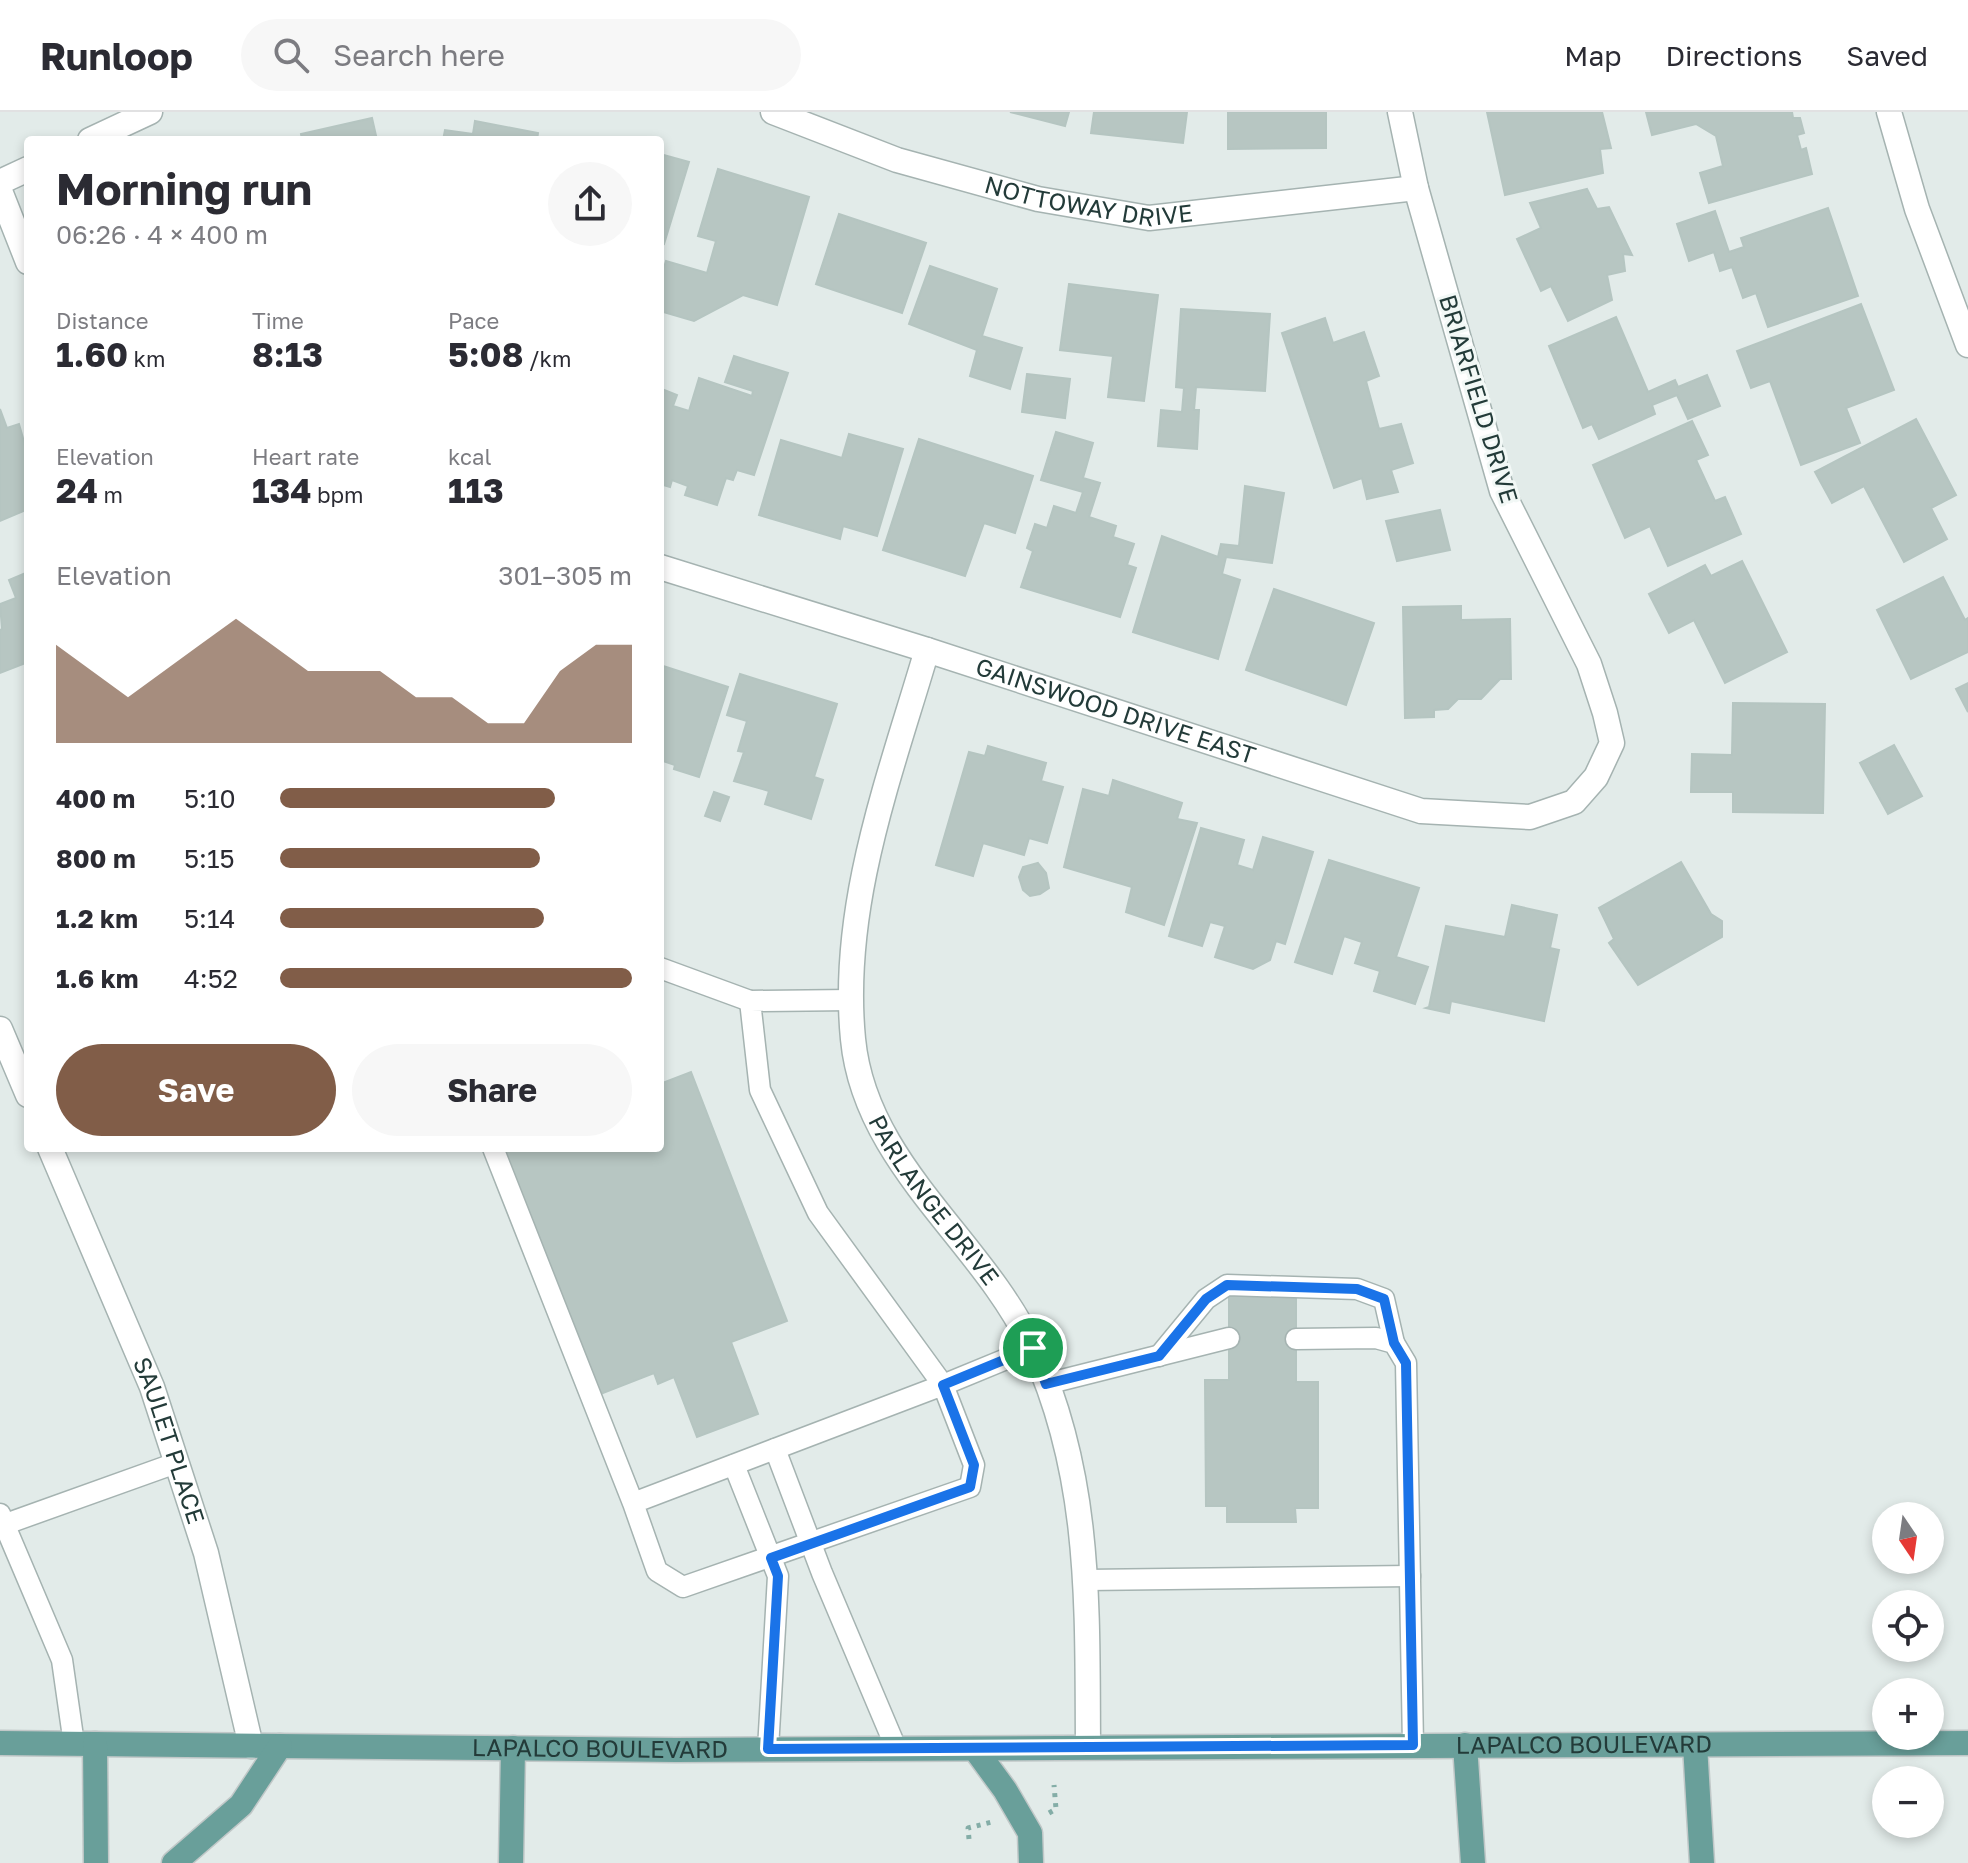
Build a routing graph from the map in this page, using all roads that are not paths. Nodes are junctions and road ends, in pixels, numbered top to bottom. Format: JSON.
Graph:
{"nodes":[{"id":1,"x":150,"y":112,"type":"edge"},
{"id":2,"x":773,"y":112,"type":"edge"},
{"id":3,"x":1400,"y":112,"type":"edge"},
{"id":4,"x":1889,"y":112,"type":"edge"},
{"id":5,"x":99,"y":136,"type":"edge"},
{"id":6,"x":24,"y":171,"type":"edge"},
{"id":7,"x":0,"y":182,"type":"edge"},
{"id":8,"x":1416,"y":188,"type":"junction"},
{"id":9,"x":0,"y":191,"type":"edge"},
{"id":10,"x":24,"y":252,"type":"edge"},
{"id":11,"x":1968,"y":345,"type":"edge"},
{"id":12,"x":664,"y":568,"type":"edge"},
{"id":13,"x":927,"y":650,"type":"junction"},
{"id":14,"x":1574,"y":802,"type":"joint"},
{"id":15,"x":664,"y":969,"type":"edge"},
{"id":16,"x":852,"y":1000,"type":"junction"},
{"id":17,"x":750,"y":1001,"type":"junction"},
{"id":18,"x":0,"y":1029,"type":"edge"},
{"id":19,"x":24,"y":1086,"type":"edge"},
{"id":20,"x":52,"y":1152,"type":"edge"},
{"id":21,"x":495,"y":1152,"type":"edge"},
{"id":22,"x":1229,"y":1338,"type":"dead end"},
{"id":23,"x":1296,"y":1339,"type":"dead end"},
{"id":24,"x":1394,"y":1343,"type":"junction"},
{"id":25,"x":1033,"y":1348,"type":"junction"},
{"id":26,"x":1159,"y":1356,"type":"junction"},
{"id":27,"x":1046,"y":1384,"type":"junction"},
{"id":28,"x":943,"y":1385,"type":"junction"},
{"id":29,"x":775,"y":1449,"type":"junction"},
{"id":30,"x":176,"y":1463,"type":"junction"},
{"id":31,"x":734,"y":1465,"type":"junction"},
{"id":32,"x":633,"y":1503,"type":"junction"},
{"id":33,"x":1,"y":1521,"type":"edge"},
{"id":34,"x":812,"y":1543,"type":"junction"},
{"id":35,"x":771,"y":1558,"type":"junction"},
{"id":36,"x":1410,"y":1576,"type":"junction"},
{"id":37,"x":1086,"y":1580,"type":"junction"},
{"id":38,"x":0,"y":1743,"type":"edge"},
{"id":39,"x":1968,"y":1743,"type":"edge"},
{"id":40,"x":84,"y":1744,"type":"junction"},
{"id":41,"x":1413,"y":1745,"type":"junction"},
{"id":42,"x":1465,"y":1745,"type":"junction"},
{"id":43,"x":1695,"y":1745,"type":"junction"},
{"id":44,"x":251,"y":1746,"type":"junction"},
{"id":45,"x":280,"y":1746,"type":"junction"},
{"id":46,"x":1088,"y":1746,"type":"junction"},
{"id":47,"x":513,"y":1748,"type":"junction"},
{"id":48,"x":896,"y":1748,"type":"junction"},
{"id":49,"x":768,"y":1749,"type":"junction"},
{"id":50,"x":975,"y":1749,"type":"junction"},
{"id":51,"x":96,"y":1863,"type":"edge"},
{"id":52,"x":174,"y":1863,"type":"edge"},
{"id":53,"x":511,"y":1863,"type":"edge"},
{"id":54,"x":1031,"y":1863,"type":"edge"},
{"id":55,"x":1473,"y":1863,"type":"edge"},
{"id":56,"x":1702,"y":1863,"type":"edge"}],
"edges":[{"from":1,"to":5,"type":"street"},
{"from":2,"to":8,"type":"street","name":"NOTTOWAY DRIVE"},
{"from":3,"to":8,"type":"street","name":"BRIARFIELD DRIVE"},
{"from":4,"to":11,"type":"street"},
{"from":6,"to":7,"type":"street"},
{"from":8,"to":14,"type":"street","name":"BRIARFIELD DRIVE"},
{"from":9,"to":10,"type":"street"},
{"from":12,"to":13,"type":"street","name":"GAINSWOOD DRIVE EAST"},
{"from":13,"to":14,"type":"street","name":"GAINSWOOD DRIVE EAST"},
{"from":13,"to":16,"type":"street","name":"PARLANGE DRIVE"},
{"from":15,"to":17,"type":"lane"},
{"from":16,"to":17,"type":"lane"},
{"from":16,"to":25,"type":"street","name":"PARLANGE DRIVE"},
{"from":17,"to":28,"type":"lane"},
{"from":18,"to":19,"type":"street"},
{"from":20,"to":30,"type":"street","name":"SAULET PLACE"},
{"from":21,"to":32,"type":"lane"},
{"from":22,"to":26,"type":"lane"},
{"from":23,"to":24,"type":"lane"},
{"from":24,"to":26,"type":"lane"},
{"from":24,"to":36,"type":"lane"},
{"from":25,"to":27,"type":"street","name":"PARLANGE DRIVE"},
{"from":25,"to":28,"type":"lane"},
{"from":26,"to":27,"type":"lane"},
{"from":27,"to":37,"type":"street","name":"PARLANGE DRIVE"},
{"from":28,"to":29,"type":"lane"},
{"from":28,"to":34,"type":"lane"},
{"from":29,"to":31,"type":"lane"},
{"from":29,"to":34,"type":"lane"},
{"from":30,"to":33,"type":"lane"},
{"from":30,"to":44,"type":"street","name":"SAULET PLACE"},
{"from":31,"to":32,"type":"lane"},
{"from":31,"to":35,"type":"lane"},
{"from":32,"to":35,"type":"lane"},
{"from":33,"to":40,"type":"lane"},
{"from":34,"to":35,"type":"lane"},
{"from":34,"to":48,"type":"lane"},
{"from":35,"to":49,"type":"lane"},
{"from":36,"to":37,"type":"lane"},
{"from":36,"to":41,"type":"lane"},
{"from":37,"to":46,"type":"street","name":"PARLANGE DRIVE"},
{"from":38,"to":40,"type":"main road","name":"LAPALCO BOULEVARD"},
{"from":39,"to":43,"type":"main road","name":"LAPALCO BOULEVARD"},
{"from":40,"to":44,"type":"main road","name":"LAPALCO BOULEVARD"},
{"from":40,"to":51,"type":"main road"},
{"from":41,"to":42,"type":"main road","name":"LAPALCO BOULEVARD"},
{"from":41,"to":46,"type":"main road","name":"LAPALCO BOULEVARD"},
{"from":42,"to":43,"type":"main road","name":"LAPALCO BOULEVARD"},
{"from":42,"to":55,"type":"main road"},
{"from":43,"to":56,"type":"main road"},
{"from":44,"to":45,"type":"main road","name":"LAPALCO BOULEVARD"},
{"from":45,"to":47,"type":"main road","name":"LAPALCO BOULEVARD"},
{"from":45,"to":52,"type":"main road"},
{"from":46,"to":50,"type":"main road","name":"LAPALCO BOULEVARD"},
{"from":47,"to":49,"type":"main road","name":"LAPALCO BOULEVARD"},
{"from":47,"to":53,"type":"main road"},
{"from":48,"to":49,"type":"main road","name":"LAPALCO BOULEVARD"},
{"from":48,"to":50,"type":"main road","name":"LAPALCO BOULEVARD"},
{"from":50,"to":54,"type":"main road"}]}
